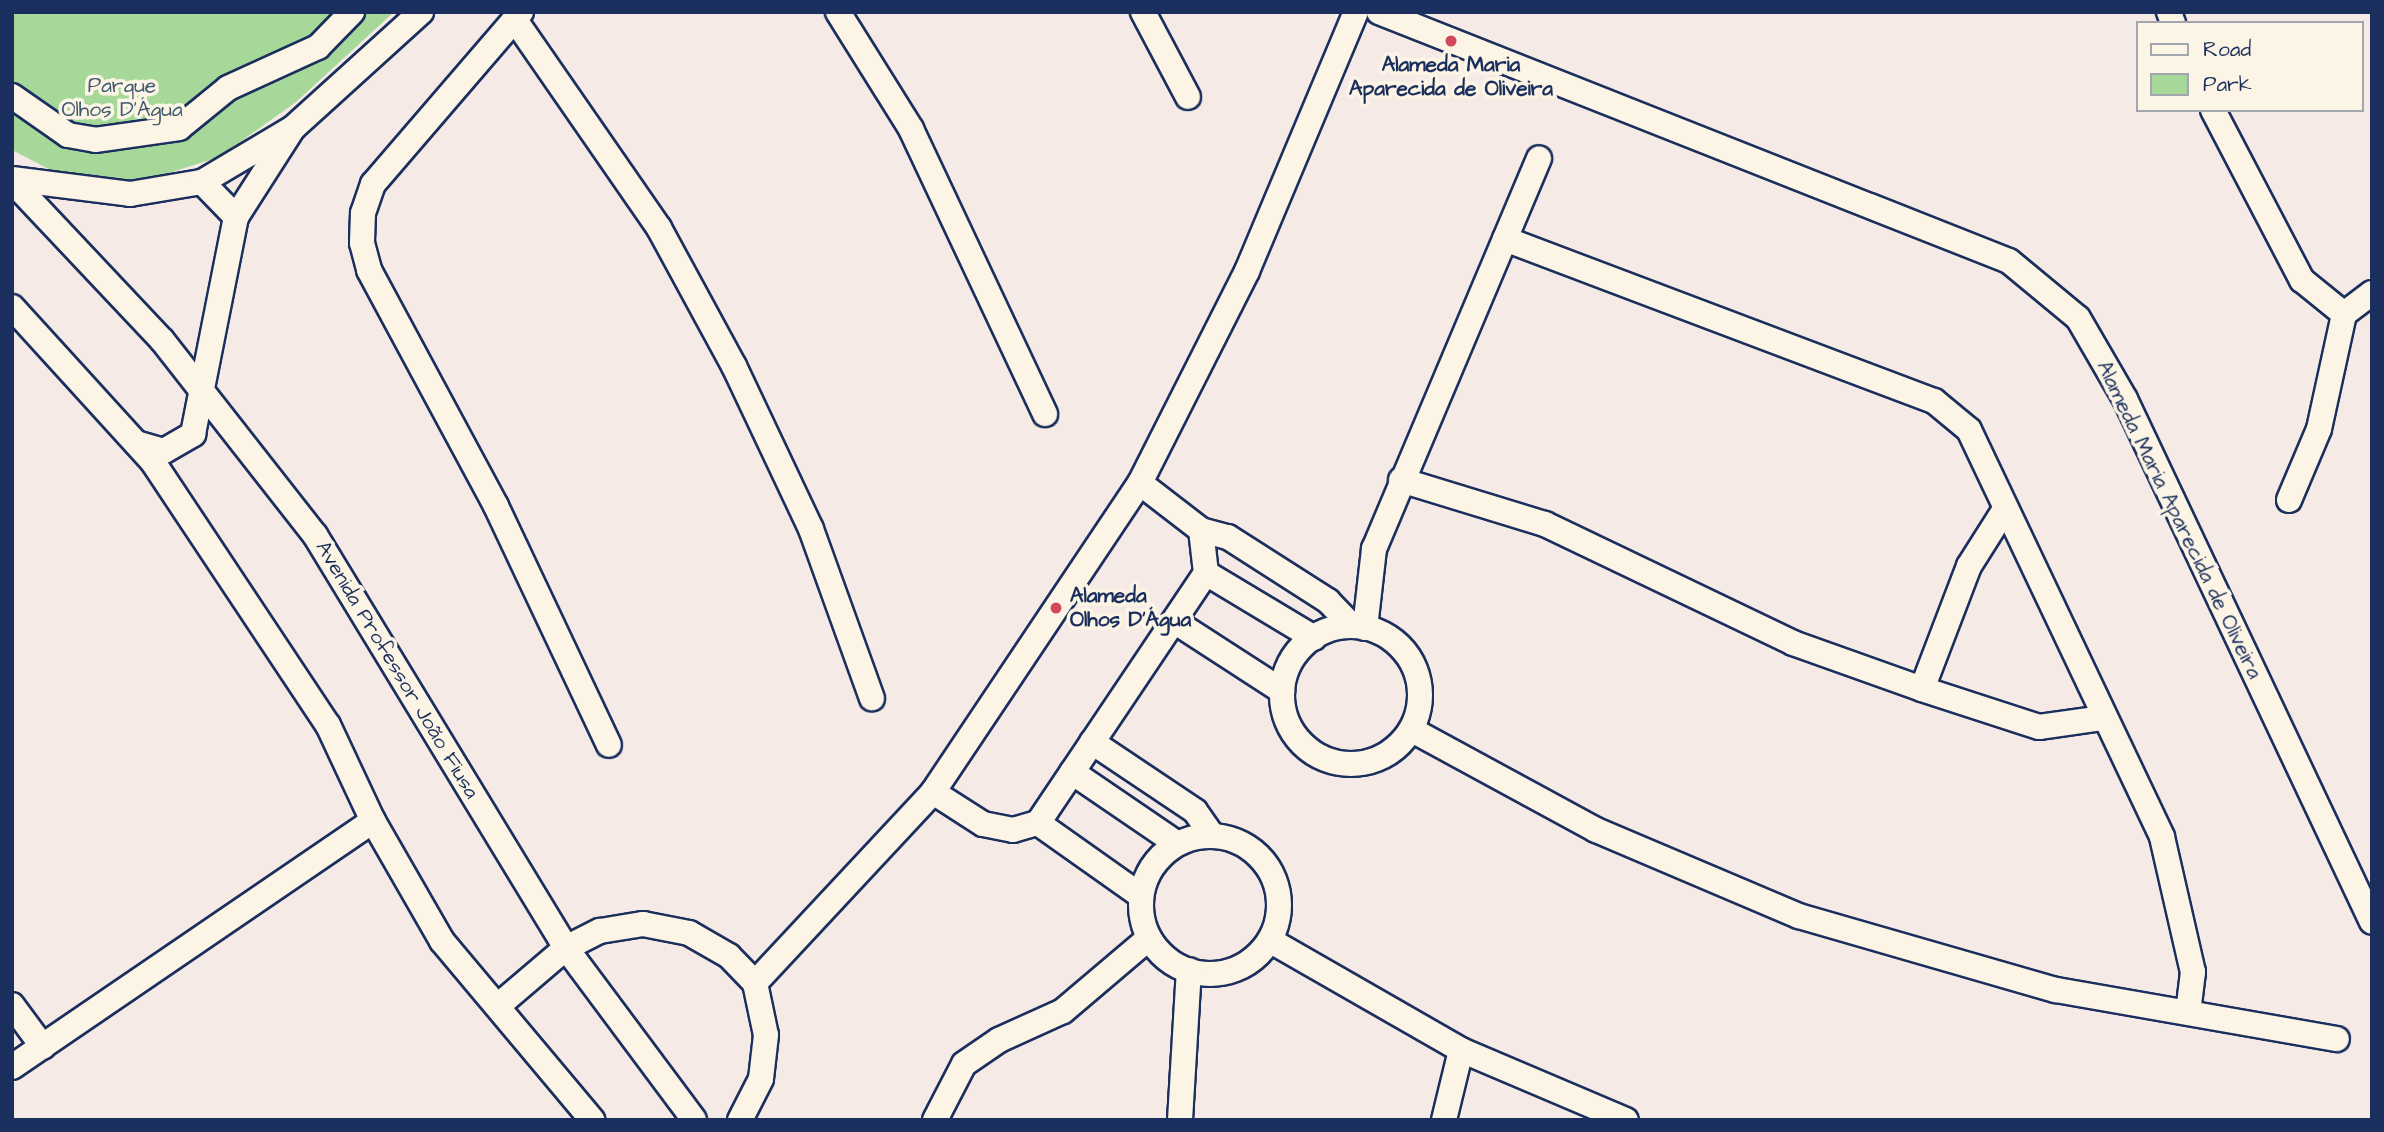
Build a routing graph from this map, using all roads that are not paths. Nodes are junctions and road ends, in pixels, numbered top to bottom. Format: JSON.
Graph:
{"nodes":[{"id":1,"x":352,"y":12,"type":"edge"},
{"id":2,"x":421,"y":12,"type":"edge"},
{"id":3,"x":838,"y":12,"type":"edge"},
{"id":4,"x":1143,"y":12,"type":"edge"},
{"id":5,"x":1356,"y":12,"type":"edge"},
{"id":6,"x":1379,"y":12,"type":"edge"},
{"id":7,"x":518,"y":16,"type":"edge"},
{"id":8,"x":12,"y":96,"type":"edge"},
{"id":9,"x":1188,"y":97,"type":"dead end"},
{"id":10,"x":2214,"y":112,"type":"edge"},
{"id":11,"x":293,"y":128,"type":"junction"},
{"id":12,"x":1539,"y":158,"type":"dead end"},
{"id":13,"x":12,"y":180,"type":"edge"},
{"id":14,"x":202,"y":182,"type":"junction"},
{"id":15,"x":236,"y":217,"type":"junction"},
{"id":16,"x":1505,"y":239,"type":"junction"},
{"id":17,"x":2372,"y":293,"type":"edge"},
{"id":18,"x":12,"y":307,"type":"edge"},
{"id":19,"x":2344,"y":314,"type":"junction"},
{"id":20,"x":206,"y":391,"type":"junction"},
{"id":21,"x":1045,"y":414,"type":"dead end"},
{"id":22,"x":136,"y":443,"type":"junction"},
{"id":23,"x":1401,"y":480,"type":"junction"},
{"id":24,"x":1139,"y":483,"type":"junction"},
{"id":25,"x":2289,"y":500,"type":"dead end"},
{"id":26,"x":2004,"y":509,"type":"junction"},
{"id":27,"x":1201,"y":530,"type":"junction"},
{"id":28,"x":1206,"y":573,"type":"junction"},
{"id":29,"x":1174,"y":621,"type":"junction"},
{"id":30,"x":1358,"y":627,"type":"junction"},
{"id":31,"x":1314,"y":638,"type":"junction"},
{"id":32,"x":1922,"y":689,"type":"junction"},
{"id":33,"x":1282,"y":691,"type":"junction"},
{"id":34,"x":872,"y":698,"type":"dead end"},
{"id":35,"x":2102,"y":718,"type":"junction"},
{"id":36,"x":1412,"y":730,"type":"junction"},
{"id":37,"x":1092,"y":742,"type":"junction"},
{"id":38,"x":609,"y":745,"type":"dead end"},
{"id":39,"x":1072,"y":772,"type":"junction"},
{"id":40,"x":933,"y":792,"type":"junction"},
{"id":41,"x":373,"y":821,"type":"junction"},
{"id":42,"x":1038,"y":823,"type":"junction"},
{"id":43,"x":1211,"y":834,"type":"junction"},
{"id":44,"x":1176,"y":843,"type":"junction"},
{"id":45,"x":1141,"y":896,"type":"junction"},
{"id":46,"x":2372,"y":922,"type":"edge"},
{"id":47,"x":1148,"y":939,"type":"junction"},
{"id":48,"x":1271,"y":941,"type":"junction"},
{"id":49,"x":566,"y":948,"type":"junction"},
{"id":50,"x":1189,"y":970,"type":"junction"},
{"id":51,"x":755,"y":983,"type":"junction"},
{"id":52,"x":12,"y":1005,"type":"edge"},
{"id":53,"x":499,"y":1005,"type":"junction"},
{"id":54,"x":2188,"y":1013,"type":"junction"},
{"id":55,"x":2337,"y":1039,"type":"dead end"},
{"id":56,"x":43,"y":1046,"type":"junction"},
{"id":57,"x":1461,"y":1050,"type":"junction"},
{"id":58,"x":12,"y":1067,"type":"edge"},
{"id":59,"x":592,"y":1120,"type":"edge"},
{"id":60,"x":694,"y":1120,"type":"edge"},
{"id":61,"x":740,"y":1120,"type":"edge"},
{"id":62,"x":935,"y":1120,"type":"edge"},
{"id":63,"x":1180,"y":1120,"type":"edge"},
{"id":64,"x":1444,"y":1120,"type":"edge"},
{"id":65,"x":1626,"y":1120,"type":"edge"}],
"edges":[{"from":1,"to":8,"type":"street"},
{"from":2,"to":11,"type":"street"},
{"from":3,"to":21,"type":"street"},
{"from":4,"to":9,"type":"street"},
{"from":5,"to":24,"type":"street"},
{"from":6,"to":46,"type":"street","name":"Alameda Maria Aparecida de Oliveira"},
{"from":7,"to":34,"type":"street"},
{"from":7,"to":38,"type":"street"},
{"from":10,"to":19,"type":"street"},
{"from":11,"to":14,"type":"street"},
{"from":11,"to":15,"type":"street"},
{"from":12,"to":16,"type":"street"},
{"from":13,"to":14,"type":"street"},
{"from":13,"to":20,"type":"street","name":"Avenida Professor João Fiusa"},
{"from":14,"to":15,"type":"street"},
{"from":15,"to":20,"type":"street"},
{"from":16,"to":23,"type":"street"},
{"from":16,"to":26,"type":"street"},
{"from":17,"to":19,"type":"street"},
{"from":18,"to":22,"type":"street"},
{"from":19,"to":25,"type":"street"},
{"from":20,"to":22,"type":"street"},
{"from":20,"to":49,"type":"street","name":"Avenida Professor João Fiusa"},
{"from":22,"to":41,"type":"street"},
{"from":23,"to":30,"type":"street"},
{"from":23,"to":32,"type":"street"},
{"from":24,"to":27,"type":"street"},
{"from":24,"to":40,"type":"street"},
{"from":26,"to":32,"type":"street"},
{"from":26,"to":35,"type":"street"},
{"from":27,"to":28,"type":"street"},
{"from":27,"to":30,"type":"street"},
{"from":28,"to":29,"type":"street"},
{"from":28,"to":31,"type":"street"},
{"from":29,"to":33,"type":"street"},
{"from":29,"to":37,"type":"street"},
{"from":30,"to":31,"type":"street"},
{"from":30,"to":36,"type":"street"},
{"from":31,"to":33,"type":"street"},
{"from":32,"to":35,"type":"street"},
{"from":33,"to":36,"type":"street"},
{"from":35,"to":54,"type":"street"},
{"from":36,"to":54,"type":"street"},
{"from":37,"to":39,"type":"street"},
{"from":37,"to":43,"type":"street"},
{"from":39,"to":42,"type":"street"},
{"from":39,"to":44,"type":"street"},
{"from":40,"to":42,"type":"street"},
{"from":40,"to":51,"type":"street"},
{"from":41,"to":53,"type":"street"},
{"from":41,"to":56,"type":"street"},
{"from":42,"to":45,"type":"street"},
{"from":43,"to":44,"type":"street"},
{"from":43,"to":48,"type":"street"},
{"from":44,"to":45,"type":"street"},
{"from":45,"to":47,"type":"street"},
{"from":47,"to":50,"type":"street"},
{"from":47,"to":62,"type":"street"},
{"from":48,"to":50,"type":"street"},
{"from":48,"to":57,"type":"street"},
{"from":49,"to":51,"type":"street"},
{"from":49,"to":53,"type":"street"},
{"from":49,"to":60,"type":"street","name":"Avenida Professor João Fiusa"},
{"from":50,"to":63,"type":"street"},
{"from":51,"to":61,"type":"street"},
{"from":52,"to":56,"type":"street"},
{"from":53,"to":59,"type":"street"},
{"from":54,"to":55,"type":"street"},
{"from":56,"to":58,"type":"street"},
{"from":57,"to":64,"type":"street"},
{"from":57,"to":65,"type":"street"}]}
